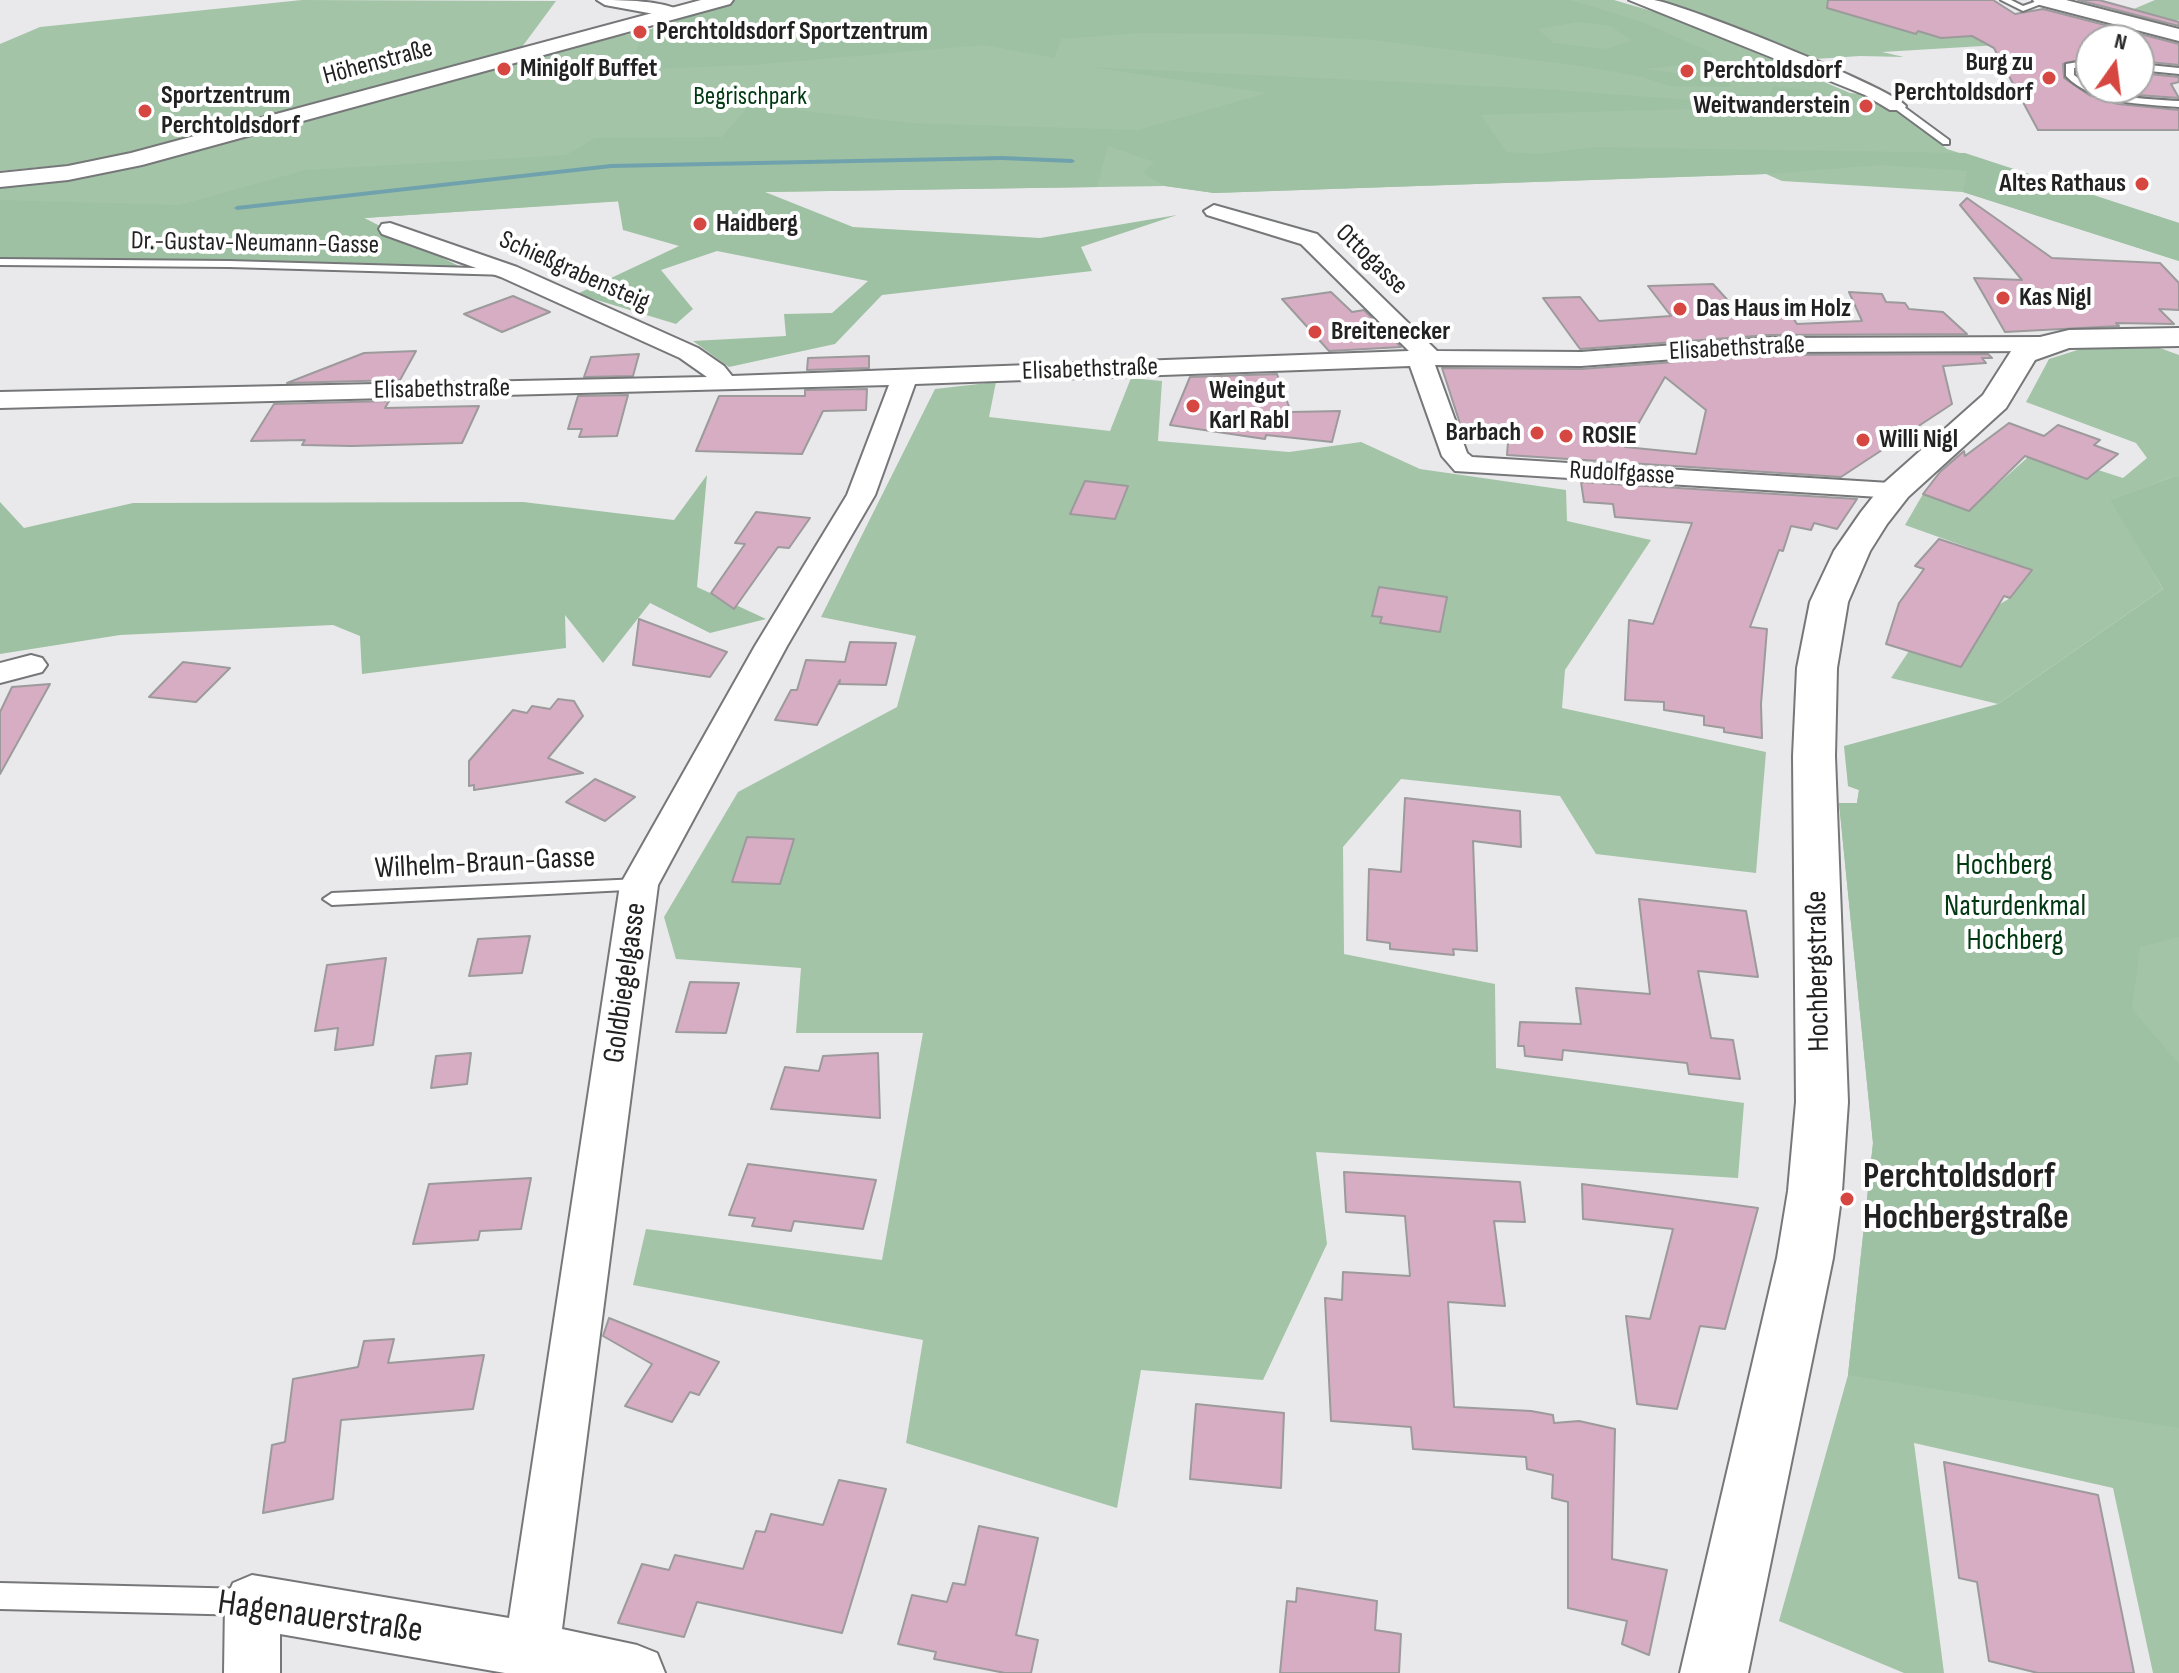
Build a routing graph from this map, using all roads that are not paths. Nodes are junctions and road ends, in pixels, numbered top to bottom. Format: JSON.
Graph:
{"nodes":[{"id":1,"x":605,"y":0,"type":"edge"},
{"id":2,"x":723,"y":0,"type":"edge"},
{"id":3,"x":1637,"y":0,"type":"edge"},
{"id":4,"x":2005,"y":0,"type":"edge"},
{"id":5,"x":2044,"y":0,"type":"edge"},
{"id":6,"x":676,"y":13,"type":"junction"},
{"id":7,"x":2179,"y":35,"type":"edge"},
{"id":8,"x":2075,"y":65,"type":"edge"},
{"id":9,"x":2155,"y":69,"type":"edge"},
{"id":10,"x":2179,"y":71,"type":"edge"},
{"id":11,"x":2075,"y":80,"type":"edge"},
{"id":12,"x":2155,"y":102,"type":"edge"},
{"id":13,"x":2176,"y":105,"type":"edge"},
{"id":14,"x":1897,"y":106,"type":"joint"},
{"id":15,"x":1946,"y":142,"type":"dead end"},
{"id":16,"x":0,"y":180,"type":"edge"},
{"id":17,"x":1214,"y":211,"type":"dead end"},
{"id":18,"x":390,"y":229,"type":"dead end"},
{"id":19,"x":0,"y":262,"type":"edge"},
{"id":20,"x":509,"y":272,"type":"junction"},
{"id":21,"x":2179,"y":337,"type":"edge"},
{"id":22,"x":2046,"y":344,"type":"junction"},
{"id":23,"x":1425,"y":358,"type":"junction"},
{"id":24,"x":905,"y":377,"type":"junction"},
{"id":25,"x":725,"y":384,"type":"junction"},
{"id":26,"x":0,"y":400,"type":"edge"},
{"id":27,"x":1896,"y":490,"type":"junction"},
{"id":28,"x":639,"y":885,"type":"junction"},
{"id":29,"x":332,"y":899,"type":"dead end"},
{"id":30,"x":0,"y":1596,"type":"edge"},
{"id":31,"x":252,"y":1602,"type":"junction"},
{"id":32,"x":532,"y":1650,"type":"junction"},
{"id":33,"x":252,"y":1673,"type":"edge"},
{"id":34,"x":637,"y":1673,"type":"edge"},
{"id":35,"x":1714,"y":1673,"type":"edge"}],
"edges":[{"from":1,"to":6,"type":"street"},
{"from":2,"to":6,"type":"main road","name":"Höhenstraße"},
{"from":3,"to":14,"type":"street"},
{"from":4,"to":5,"type":"lane"},
{"from":5,"to":7,"type":"main road"},
{"from":6,"to":16,"type":"main road","name":"Höhenstraße"},
{"from":8,"to":11,"type":"lane"},
{"from":9,"to":10,"type":"lane"},
{"from":12,"to":13,"type":"lane"},
{"from":14,"to":15,"type":"lane"},
{"from":17,"to":23,"type":"street","name":"Ottogasse"},
{"from":18,"to":20,"type":"street","name":"Schießgrabensteig"},
{"from":19,"to":20,"type":"lane","name":"Dr.-Gustav-Neumann-Gasse"},
{"from":20,"to":25,"type":"street","name":"Schießgrabensteig"},
{"from":21,"to":22,"type":"main road","name":"Elisabethstraße"},
{"from":22,"to":23,"type":"street","name":"Elisabethstraße"},
{"from":22,"to":27,"type":"main road","name":"Hochbergstraße"},
{"from":23,"to":24,"type":"street","name":"Elisabethstraße"},
{"from":23,"to":27,"type":"street","name":"Rudolfgasse"},
{"from":24,"to":25,"type":"street","name":"Elisabethstraße"},
{"from":24,"to":28,"type":"street","name":"Goldbiegelgasse"},
{"from":25,"to":26,"type":"street","name":"Elisabethstraße"},
{"from":27,"to":35,"type":"main road","name":"Hochbergstraße"},
{"from":28,"to":29,"type":"lane","name":"Wilhelm-Braun-Gasse"},
{"from":28,"to":32,"type":"street","name":"Goldbiegelgasse"},
{"from":30,"to":31,"type":"lane","name":"Hagenauerstraße"},
{"from":31,"to":32,"type":"street","name":"Hagenauerstraße"},
{"from":31,"to":33,"type":"street"},
{"from":32,"to":34,"type":"street","name":"Hagenauerstraße"}]}
